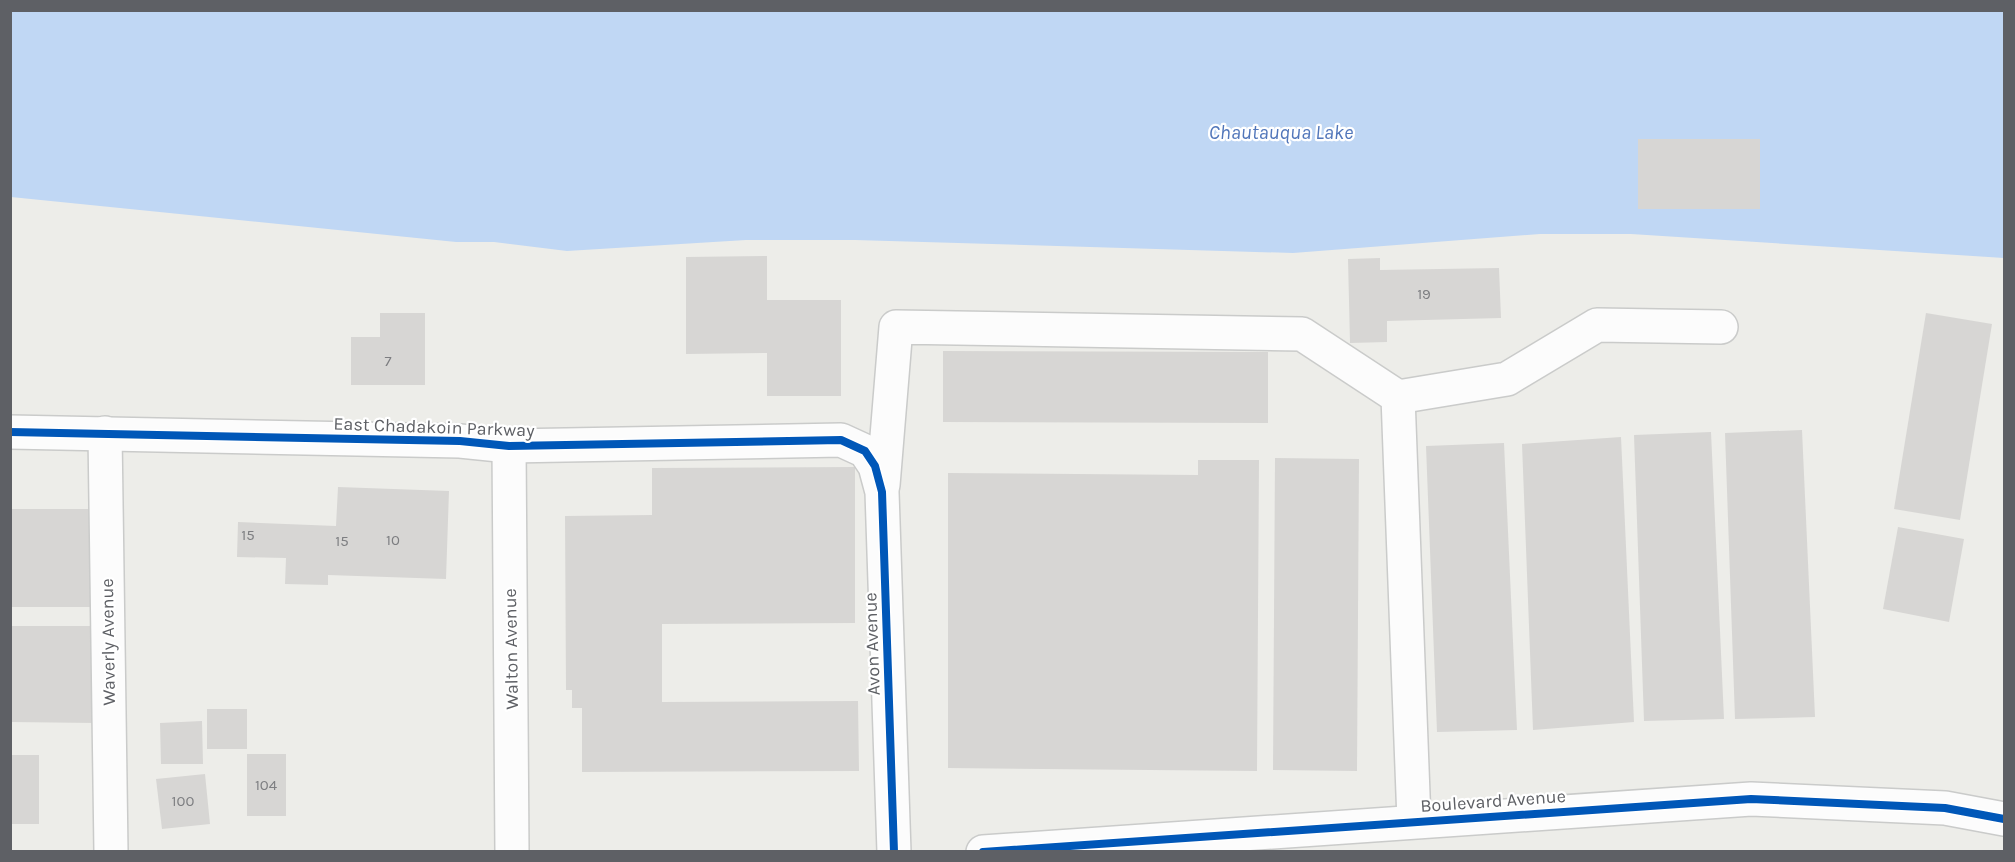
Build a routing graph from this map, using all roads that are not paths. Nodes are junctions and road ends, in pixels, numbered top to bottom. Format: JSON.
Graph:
{"nodes":[{"id":1,"x":1721,"y":327,"type":"dead end"},
{"id":2,"x":1398,"y":397,"type":"junction"},
{"id":3,"x":10,"y":432,"type":"edge"},
{"id":4,"x":105,"y":433,"type":"junction"},
{"id":5,"x":508,"y":446,"type":"junction"},
{"id":6,"x":855,"y":447,"type":"joint"},
{"id":7,"x":882,"y":492,"type":"junction"},
{"id":8,"x":2004,"y":819,"type":"edge"},
{"id":9,"x":1414,"y":821,"type":"junction"},
{"id":10,"x":1308,"y":840,"type":"edge"},
{"id":11,"x":111,"y":852,"type":"edge"},
{"id":12,"x":513,"y":852,"type":"edge"},
{"id":13,"x":894,"y":852,"type":"edge"},
{"id":14,"x":983,"y":852,"type":"edge"}],
"edges":[{"from":1,"to":2,"type":"street"},
{"from":2,"to":7,"type":"street"},
{"from":2,"to":9,"type":"street"},
{"from":3,"to":4,"type":"street","name":"East Chadakoin Parkway"},
{"from":4,"to":5,"type":"street","name":"East Chadakoin Parkway"},
{"from":4,"to":11,"type":"street","name":"Waverly Avenue"},
{"from":5,"to":6,"type":"street","name":"East Chadakoin Parkway"},
{"from":5,"to":12,"type":"street","name":"Walton Avenue"},
{"from":6,"to":7,"type":"street","name":"Avon Avenue"},
{"from":7,"to":13,"type":"street","name":"Avon Avenue"},
{"from":8,"to":9,"type":"street","name":"Boulevard Avenue"},
{"from":9,"to":10,"type":"street","name":"Boulevard Avenue"},
{"from":10,"to":14,"type":"street","name":"Boulevard Avenue"}]}
